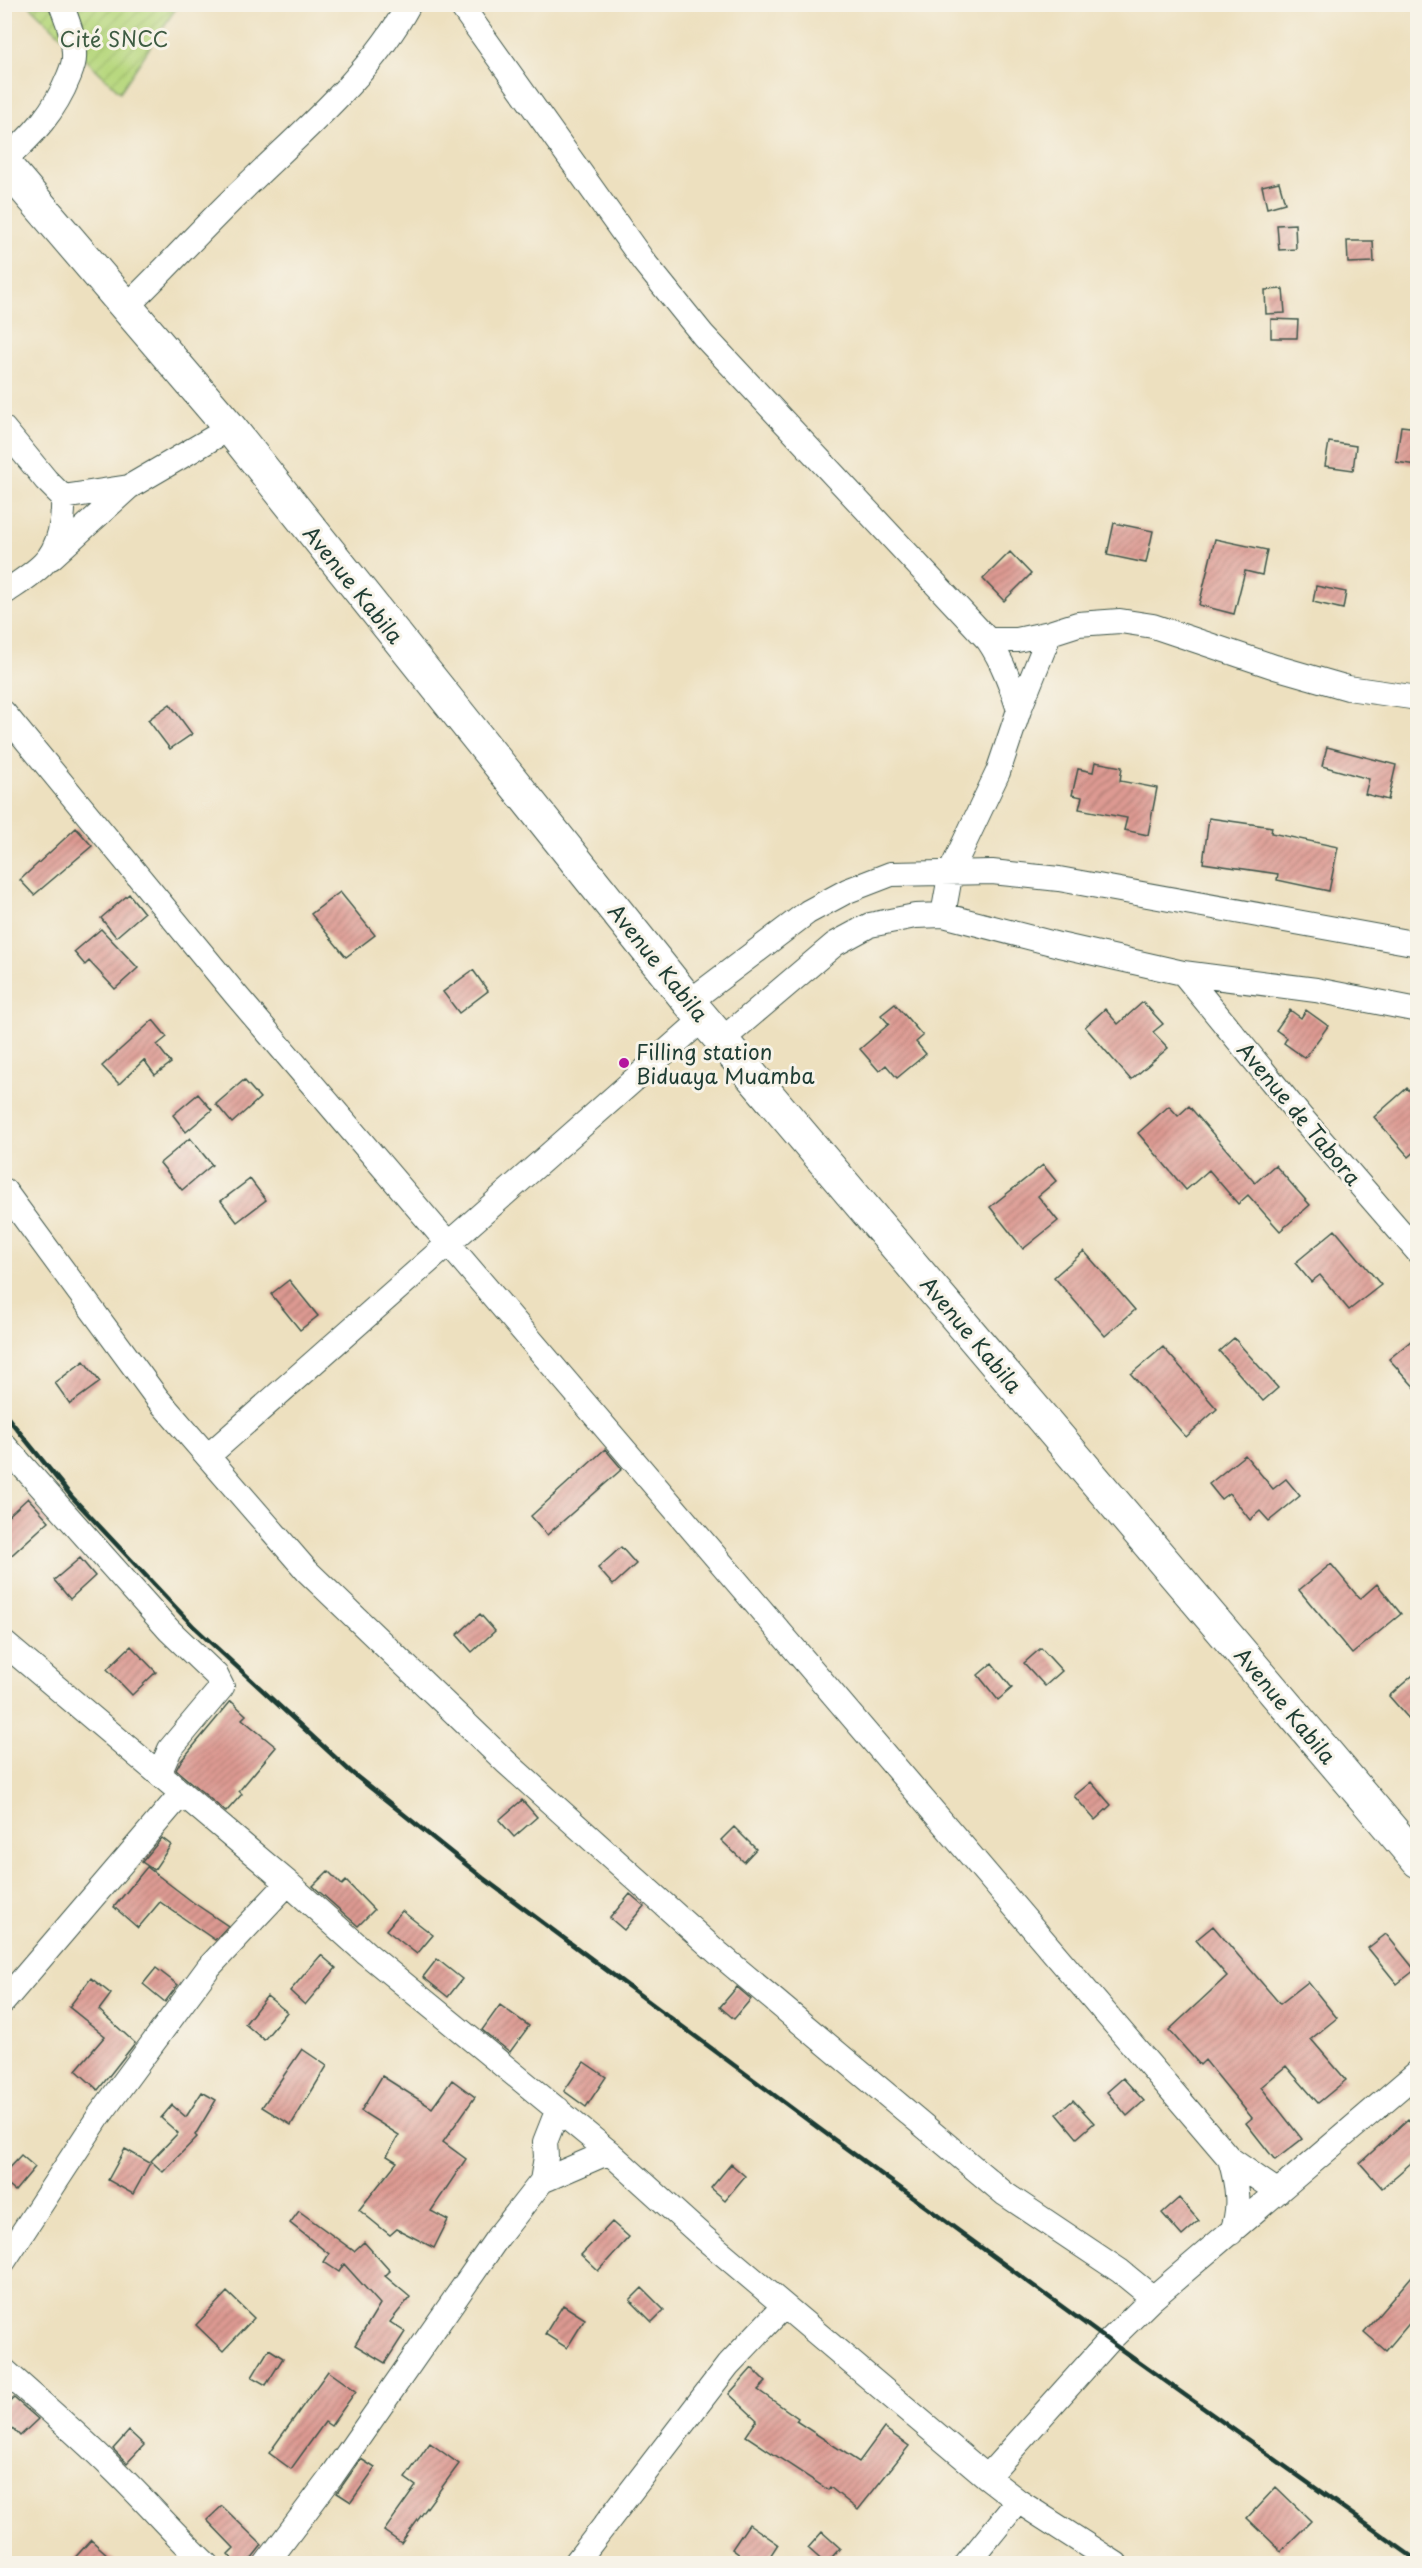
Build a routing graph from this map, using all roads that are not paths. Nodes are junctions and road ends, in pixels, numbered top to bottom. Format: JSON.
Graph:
{"nodes":[{"id":1,"x":61,"y":4,"type":"edge"},
{"id":2,"x":408,"y":4,"type":"edge"},
{"id":3,"x":460,"y":4,"type":"edge"},
{"id":4,"x":4,"y":162,"type":"edge"},
{"id":5,"x":126,"y":307,"type":"junction"},
{"id":6,"x":230,"y":428,"type":"junction"},
{"id":7,"x":4,"y":429,"type":"edge"},
{"id":8,"x":129,"y":488,"type":"junction"},
{"id":9,"x":63,"y":497,"type":"junction"},
{"id":10,"x":45,"y":563,"type":"junction"},
{"id":11,"x":4,"y":593,"type":"edge"},
{"id":12,"x":1050,"y":633,"type":"junction"},
{"id":13,"x":988,"y":640,"type":"junction"},
{"id":14,"x":1418,"y":698,"type":"edge"},
{"id":15,"x":1019,"y":710,"type":"junction"},
{"id":16,"x":4,"y":713,"type":"edge"},
{"id":17,"x":951,"y":871,"type":"junction"},
{"id":18,"x":943,"y":915,"type":"junction"},
{"id":19,"x":1418,"y":944,"type":"edge"},
{"id":20,"x":1183,"y":973,"type":"junction"},
{"id":21,"x":1418,"y":1010,"type":"edge"},
{"id":22,"x":705,"y":1020,"type":"junction"},
{"id":23,"x":4,"y":1190,"type":"edge"},
{"id":24,"x":448,"y":1244,"type":"junction"},
{"id":25,"x":1418,"y":1252,"type":"edge"},
{"id":26,"x":4,"y":1445,"type":"edge"},
{"id":27,"x":207,"y":1456,"type":"junction"},
{"id":28,"x":4,"y":1643,"type":"edge"},
{"id":29,"x":159,"y":1774,"type":"junction"},
{"id":30,"x":182,"y":1793,"type":"junction"},
{"id":31,"x":1418,"y":1861,"type":"edge"},
{"id":32,"x":288,"y":1883,"type":"junction"},
{"id":33,"x":4,"y":2001,"type":"edge"},
{"id":34,"x":1418,"y":2072,"type":"edge"},
{"id":35,"x":558,"y":2109,"type":"junction"},
{"id":36,"x":609,"y":2152,"type":"junction"},
{"id":37,"x":1230,"y":2159,"type":"junction"},
{"id":38,"x":542,"y":2181,"type":"junction"},
{"id":39,"x":1278,"y":2192,"type":"junction"},
{"id":40,"x":1231,"y":2233,"type":"junction"},
{"id":41,"x":4,"y":2260,"type":"edge"},
{"id":42,"x":1153,"y":2298,"type":"junction"},
{"id":43,"x":784,"y":2306,"type":"junction"},
{"id":44,"x":4,"y":2370,"type":"edge"},
{"id":45,"x":987,"y":2477,"type":"junction"},
{"id":46,"x":1018,"y":2501,"type":"junction"},
{"id":47,"x":206,"y":2564,"type":"edge"},
{"id":48,"x":266,"y":2564,"type":"edge"},
{"id":49,"x":575,"y":2564,"type":"edge"},
{"id":50,"x":967,"y":2564,"type":"edge"},
{"id":51,"x":1116,"y":2564,"type":"edge"}],
"edges":[{"from":1,"to":4,"type":"street"},
{"from":2,"to":5,"type":"street"},
{"from":3,"to":13,"type":"street"},
{"from":4,"to":5,"type":"highway","name":"Avenue Kabila"},
{"from":5,"to":6,"type":"highway","name":"Avenue Kabila"},
{"from":6,"to":8,"type":"street"},
{"from":6,"to":22,"type":"highway","name":"Avenue Kabila"},
{"from":7,"to":9,"type":"street"},
{"from":8,"to":9,"type":"street"},
{"from":8,"to":10,"type":"street"},
{"from":9,"to":10,"type":"street"},
{"from":10,"to":11,"type":"street"},
{"from":12,"to":13,"type":"street"},
{"from":12,"to":14,"type":"street"},
{"from":12,"to":15,"type":"street"},
{"from":13,"to":15,"type":"street"},
{"from":15,"to":17,"type":"street"},
{"from":16,"to":24,"type":"street"},
{"from":17,"to":18,"type":"street"},
{"from":17,"to":19,"type":"street"},
{"from":17,"to":22,"type":"street"},
{"from":18,"to":20,"type":"street"},
{"from":18,"to":22,"type":"street"},
{"from":20,"to":21,"type":"street"},
{"from":20,"to":25,"type":"street","name":"Avenue de Tabora"},
{"from":22,"to":24,"type":"street"},
{"from":22,"to":31,"type":"highway","name":"Avenue Kabila"},
{"from":23,"to":27,"type":"street"},
{"from":24,"to":27,"type":"street"},
{"from":24,"to":37,"type":"street"},
{"from":26,"to":29,"type":"street"},
{"from":27,"to":42,"type":"street"},
{"from":28,"to":29,"type":"street"},
{"from":29,"to":30,"type":"street"},
{"from":30,"to":32,"type":"street"},
{"from":30,"to":33,"type":"street"},
{"from":32,"to":35,"type":"street"},
{"from":32,"to":41,"type":"street"},
{"from":34,"to":39,"type":"street"},
{"from":35,"to":36,"type":"street"},
{"from":35,"to":38,"type":"street"},
{"from":36,"to":38,"type":"street"},
{"from":36,"to":43,"type":"street"},
{"from":37,"to":39,"type":"street"},
{"from":37,"to":40,"type":"street"},
{"from":38,"to":48,"type":"street"},
{"from":39,"to":40,"type":"street"},
{"from":40,"to":42,"type":"street"},
{"from":42,"to":45,"type":"street"},
{"from":43,"to":45,"type":"street"},
{"from":43,"to":49,"type":"street"},
{"from":44,"to":47,"type":"street"},
{"from":45,"to":46,"type":"street"},
{"from":46,"to":50,"type":"street"},
{"from":46,"to":51,"type":"street"}]}
